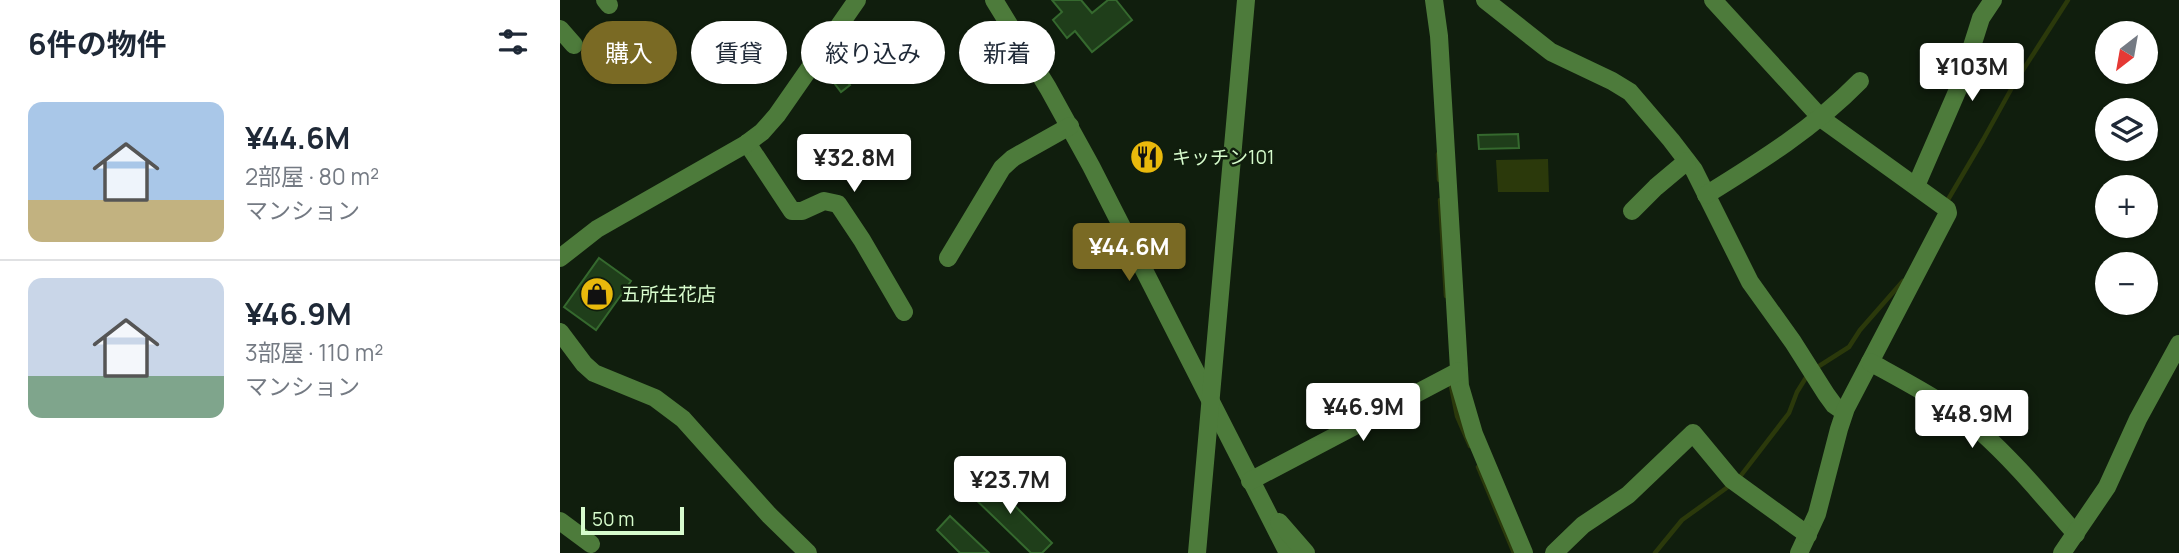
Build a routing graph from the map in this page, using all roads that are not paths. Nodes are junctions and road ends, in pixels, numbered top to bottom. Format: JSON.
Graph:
{"nodes":[{"id":1,"x":857,"y":0,"type":"edge"},
{"id":2,"x":996,"y":0,"type":"edge"},
{"id":3,"x":1246,"y":0,"type":"edge"},
{"id":4,"x":1434,"y":0,"type":"edge"},
{"id":5,"x":1485,"y":0,"type":"edge"},
{"id":6,"x":1713,"y":0,"type":"edge"},
{"id":7,"x":1993,"y":0,"type":"edge"},
{"id":8,"x":560,"y":30,"type":"edge"},
{"id":9,"x":574,"y":45,"type":"dead end"},
{"id":10,"x":1860,"y":81,"type":"dead end"},
{"id":11,"x":1821,"y":118,"type":"junction"},
{"id":12,"x":1070,"y":126,"type":"junction"},
{"id":13,"x":747,"y":143,"type":"junction"},
{"id":14,"x":1687,"y":161,"type":"junction"},
{"id":15,"x":1916,"y":186,"type":"junction"},
{"id":16,"x":1706,"y":195,"type":"junction"},
{"id":17,"x":1632,"y":211,"type":"dead end"},
{"id":18,"x":560,"y":258,"type":"edge"},
{"id":19,"x":948,"y":258,"type":"dead end"},
{"id":20,"x":904,"y":312,"type":"dead end"},
{"id":21,"x":560,"y":332,"type":"edge"},
{"id":22,"x":2178,"y":349,"type":"edge"},
{"id":23,"x":1870,"y":362,"type":"junction"},
{"id":24,"x":1458,"y":371,"type":"junction"},
{"id":25,"x":1210,"y":404,"type":"junction"},
{"id":26,"x":1844,"y":412,"type":"junction"},
{"id":27,"x":1250,"y":481,"type":"junction"},
{"id":28,"x":1261,"y":501,"type":"junction"},
{"id":29,"x":560,"y":521,"type":"edge"},
{"id":30,"x":2076,"y":534,"type":"junction"},
{"id":31,"x":1808,"y":535,"type":"junction"},
{"id":32,"x":591,"y":544,"type":"dead end"},
{"id":33,"x":808,"y":553,"type":"edge"},
{"id":34,"x":1197,"y":553,"type":"edge"},
{"id":35,"x":1288,"y":553,"type":"edge"},
{"id":36,"x":1306,"y":553,"type":"edge"},
{"id":37,"x":1524,"y":553,"type":"edge"},
{"id":38,"x":1554,"y":553,"type":"edge"},
{"id":39,"x":1800,"y":553,"type":"edge"},
{"id":40,"x":2062,"y":553,"type":"edge"}],
"edges":[{"from":1,"to":13,"type":"street"},
{"from":2,"to":12,"type":"street"},
{"from":3,"to":25,"type":"street"},
{"from":4,"to":24,"type":"street"},
{"from":5,"to":14,"type":"street"},
{"from":6,"to":11,"type":"street"},
{"from":7,"to":15,"type":"street"},
{"from":8,"to":9,"type":"street"},
{"from":10,"to":11,"type":"street"},
{"from":11,"to":15,"type":"street"},
{"from":11,"to":16,"type":"street"},
{"from":12,"to":19,"type":"street"},
{"from":12,"to":25,"type":"street"},
{"from":13,"to":18,"type":"street"},
{"from":13,"to":20,"type":"street"},
{"from":14,"to":16,"type":"street"},
{"from":14,"to":17,"type":"street"},
{"from":15,"to":23,"type":"street"},
{"from":16,"to":26,"type":"street"},
{"from":21,"to":33,"type":"street"},
{"from":22,"to":30,"type":"street"},
{"from":23,"to":26,"type":"street"},
{"from":23,"to":30,"type":"street"},
{"from":24,"to":27,"type":"street"},
{"from":24,"to":37,"type":"street"},
{"from":25,"to":27,"type":"street"},
{"from":25,"to":34,"type":"street"},
{"from":26,"to":31,"type":"street"},
{"from":27,"to":28,"type":"street"},
{"from":28,"to":35,"type":"street"},
{"from":28,"to":36,"type":"street"},
{"from":29,"to":32,"type":"street"},
{"from":30,"to":40,"type":"street"},
{"from":31,"to":38,"type":"street"},
{"from":31,"to":39,"type":"street"}]}
